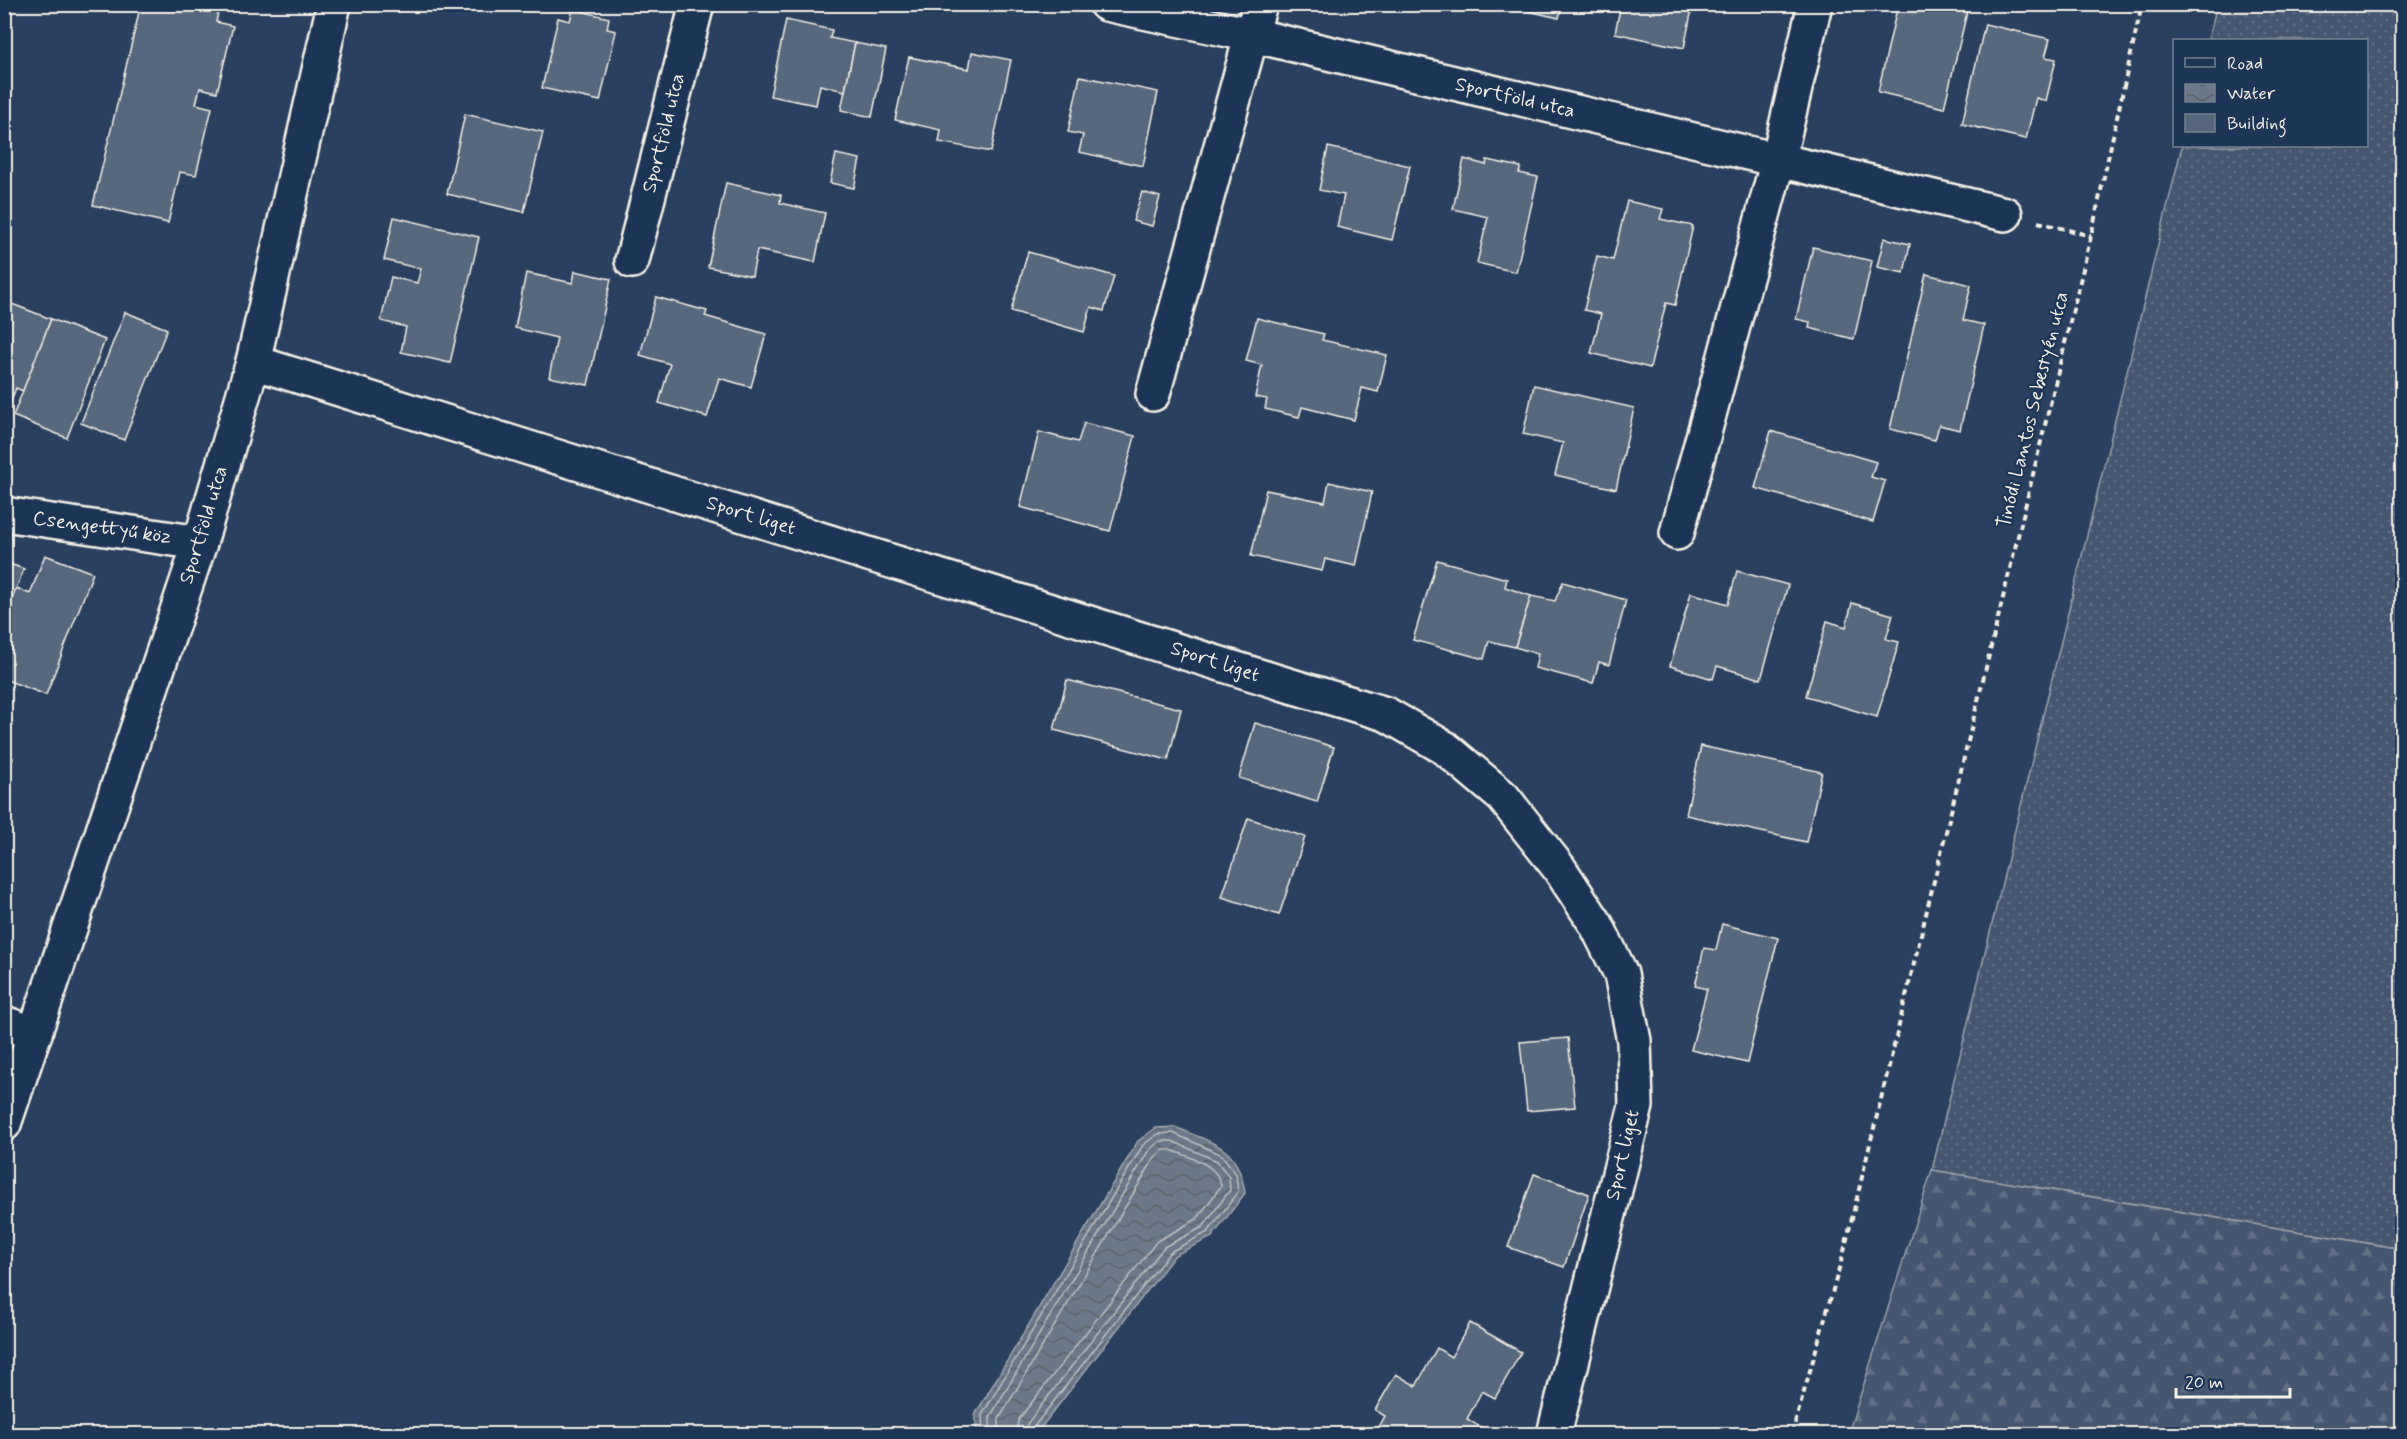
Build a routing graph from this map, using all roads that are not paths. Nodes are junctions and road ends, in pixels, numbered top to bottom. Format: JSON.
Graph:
{"nodes":[{"id":1,"x":334,"y":4,"type":"edge"},
{"id":2,"x":697,"y":4,"type":"edge"},
{"id":3,"x":1106,"y":4,"type":"edge"},
{"id":4,"x":1260,"y":4,"type":"edge"},
{"id":5,"x":1815,"y":4,"type":"edge"},
{"id":6,"x":1252,"y":36,"type":"junction"},
{"id":7,"x":1778,"y":160,"type":"junction"},
{"id":8,"x":2005,"y":214,"type":"road end"},
{"id":9,"x":632,"y":261,"type":"dead end"},
{"id":10,"x":253,"y":362,"type":"junction"},
{"id":11,"x":1153,"y":394,"type":"dead end"},
{"id":12,"x":4,"y":514,"type":"edge"},
{"id":13,"x":1677,"y":533,"type":"dead end"},
{"id":14,"x":200,"y":543,"type":"junction"},
{"id":15,"x":4,"y":1023,"type":"edge"},
{"id":16,"x":35,"y":1034,"type":"junction"},
{"id":17,"x":4,"y":1124,"type":"edge"},
{"id":18,"x":1554,"y":1434,"type":"edge"}],
"edges":[{"from":1,"to":10,"type":"street","name":"Sportföld utca"},
{"from":2,"to":9,"type":"street","name":"Sportföld utca"},
{"from":3,"to":6,"type":"street","name":"Sportföld utca"},
{"from":4,"to":6,"type":"street"},
{"from":5,"to":7,"type":"street"},
{"from":6,"to":7,"type":"street","name":"Sportföld utca"},
{"from":6,"to":11,"type":"street"},
{"from":7,"to":8,"type":"street","name":"Sportföld utca"},
{"from":7,"to":13,"type":"street"},
{"from":10,"to":14,"type":"street","name":"Sportföld utca"},
{"from":10,"to":18,"type":"street","name":"Sport liget"},
{"from":12,"to":14,"type":"street","name":"Csengettyű köz"},
{"from":14,"to":16,"type":"street","name":"Sportföld utca"},
{"from":15,"to":16,"type":"street"},
{"from":16,"to":17,"type":"street","name":"Sportföld utca"}]}
